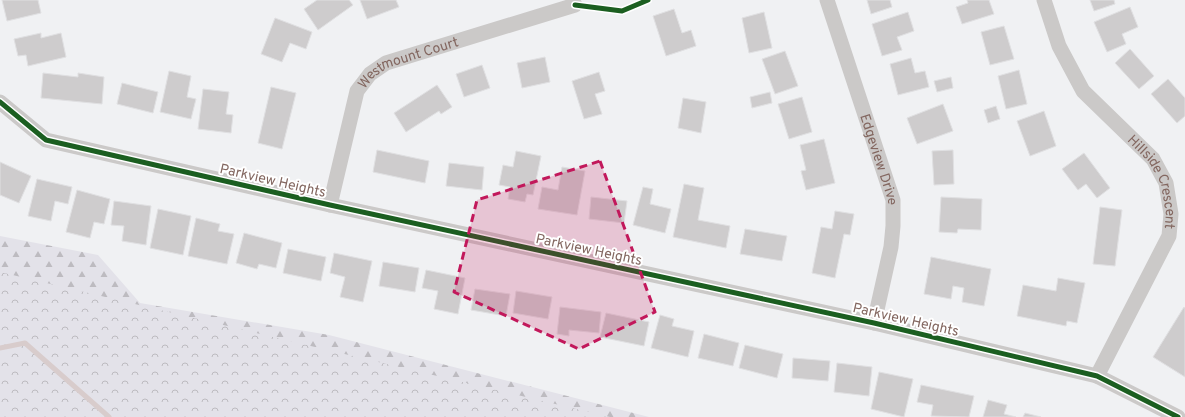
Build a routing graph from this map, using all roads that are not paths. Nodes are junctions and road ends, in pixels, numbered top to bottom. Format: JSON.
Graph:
{"nodes":[{"id":1,"x":827,"y":0,"type":"edge"},
{"id":2,"x":1044,"y":0,"type":"edge"},
{"id":3,"x":575,"y":5,"type":"dead end"},
{"id":4,"x":0,"y":102,"type":"edge"},
{"id":5,"x":330,"y":205,"type":"junction"},
{"id":6,"x":874,"y":323,"type":"junction"},
{"id":7,"x":1097,"y":376,"type":"junction"},
{"id":8,"x":1178,"y":417,"type":"edge"}],
"edges":[{"from":1,"to":6,"type":"street","name":"Edgeview Drive"},
{"from":2,"to":7,"type":"street","name":"Hillside Crescent"},
{"from":3,"to":5,"type":"street","name":"Westmount Court"},
{"from":4,"to":5,"type":"street","name":"Parkview Heights"},
{"from":5,"to":6,"type":"street","name":"Parkview Heights"},
{"from":6,"to":7,"type":"street","name":"Parkview Heights"},
{"from":7,"to":8,"type":"street","name":"Parkview Heights"}]}
